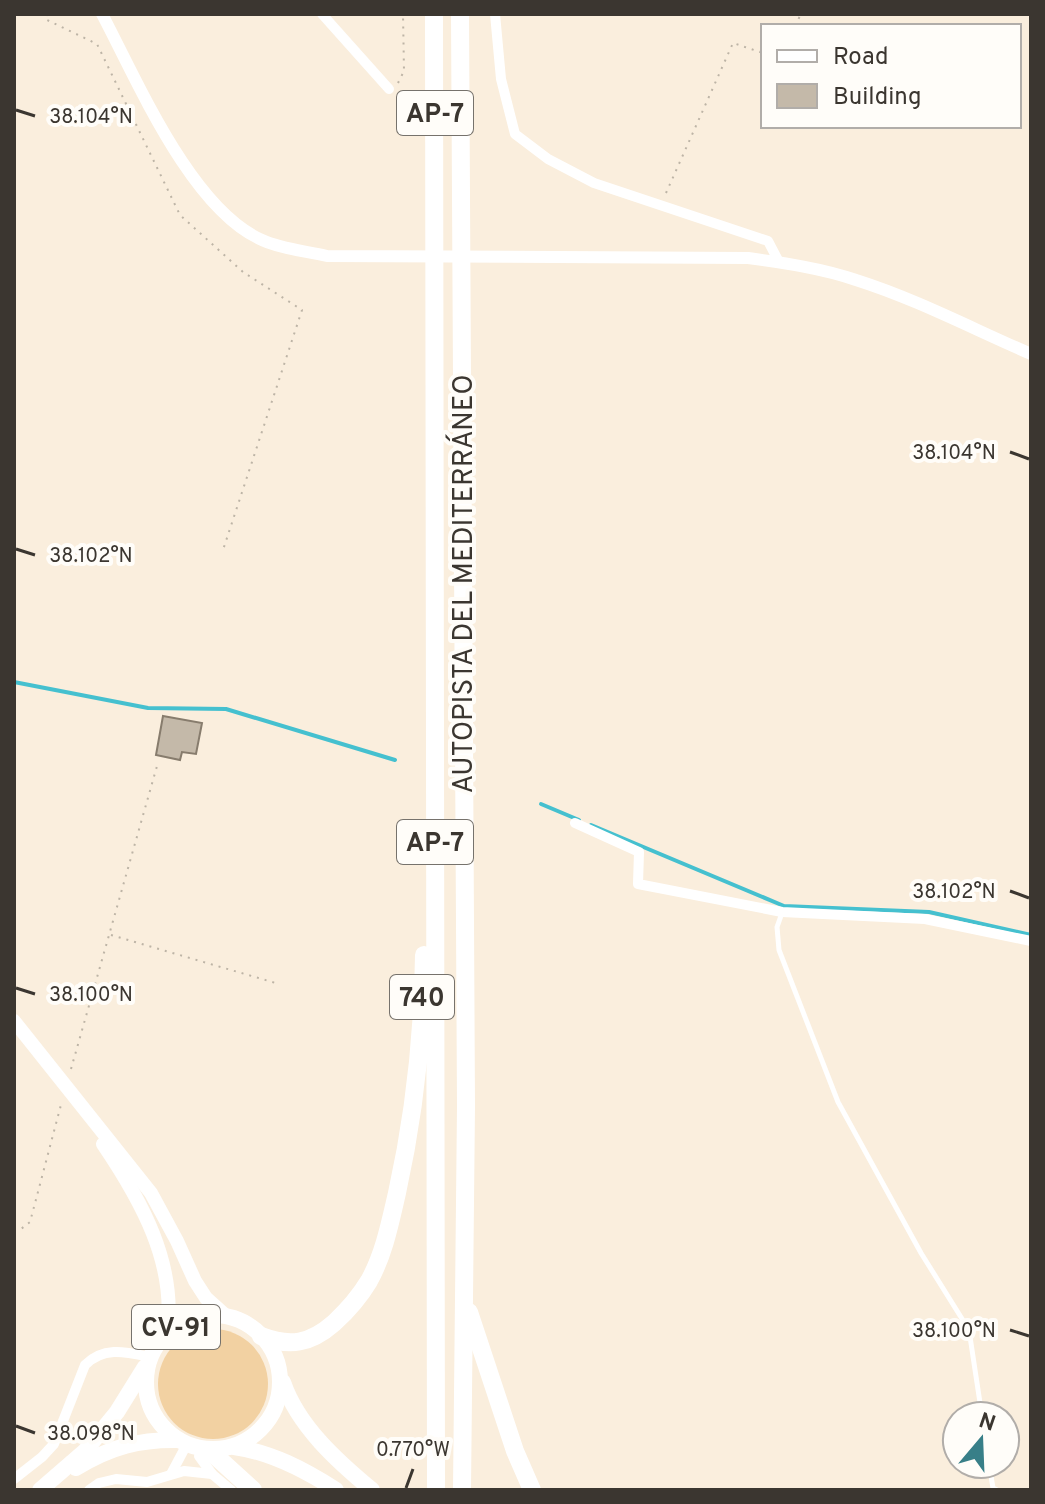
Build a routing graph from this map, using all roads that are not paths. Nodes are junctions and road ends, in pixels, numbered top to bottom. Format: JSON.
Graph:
{"nodes":[{"id":1,"x":102,"y":14,"type":"edge"},
{"id":2,"x":322,"y":14,"type":"edge"},
{"id":3,"x":434,"y":14,"type":"edge"},
{"id":4,"x":460,"y":14,"type":"edge"},
{"id":5,"x":495,"y":14,"type":"edge"},
{"id":6,"x":389,"y":89,"type":"road end"},
{"id":7,"x":779,"y":262,"type":"junction"},
{"id":8,"x":1031,"y":354,"type":"edge"},
{"id":9,"x":435,"y":573,"type":"junction"},
{"id":10,"x":575,"y":823,"type":"dead end"},
{"id":11,"x":782,"y":912,"type":"junction"},
{"id":12,"x":1031,"y":941,"type":"edge"},
{"id":13,"x":14,"y":1021,"type":"edge"},
{"id":14,"x":63,"y":1083,"type":"junction"},
{"id":15,"x":464,"y":1298,"type":"junction"},
{"id":16,"x":226,"y":1316,"type":"junction"},
{"id":17,"x":167,"y":1333,"type":"junction"},
{"id":18,"x":261,"y":1336,"type":"junction"},
{"id":19,"x":149,"y":1360,"type":"junction"},
{"id":20,"x":280,"y":1373,"type":"junction"},
{"id":21,"x":980,"y":1400,"type":"edge"},
{"id":22,"x":232,"y":1447,"type":"junction"},
{"id":23,"x":195,"y":1448,"type":"junction"},
{"id":24,"x":184,"y":1471,"type":"junction"},
{"id":25,"x":171,"y":1474,"type":"junction"},
{"id":26,"x":212,"y":1474,"type":"junction"},
{"id":27,"x":14,"y":1479,"type":"edge"},
{"id":28,"x":436,"y":1481,"type":"edge"},
{"id":29,"x":40,"y":1490,"type":"edge"},
{"id":30,"x":89,"y":1490,"type":"edge"},
{"id":31,"x":231,"y":1490,"type":"edge"},
{"id":32,"x":253,"y":1490,"type":"edge"},
{"id":33,"x":336,"y":1490,"type":"edge"},
{"id":34,"x":372,"y":1490,"type":"edge"},
{"id":35,"x":462,"y":1490,"type":"edge"},
{"id":36,"x":532,"y":1490,"type":"edge"}],
"edges":[{"from":1,"to":7,"type":"street"},
{"from":2,"to":6,"type":"street"},
{"from":3,"to":9,"type":"highway","name":"AUTOPISTA DEL MEDITERRÁNEO","number":"AP-7"},
{"from":4,"to":15,"type":"highway","name":"AUTOPISTA DEL MEDITERRÁNEO","number":"AP-7"},
{"from":5,"to":7,"type":"street"},
{"from":7,"to":8,"type":"street"},
{"from":9,"to":18,"type":"highway","number":"740"},
{"from":9,"to":28,"type":"highway","name":"AUTOPISTA DEL MEDITERRÁNEO","number":"AP-7"},
{"from":10,"to":11,"type":"street"},
{"from":11,"to":12,"type":"street"},
{"from":11,"to":21,"type":"lane"},
{"from":13,"to":14,"type":"main road"},
{"from":14,"to":16,"type":"main road"},
{"from":14,"to":17,"type":"main road"},
{"from":15,"to":35,"type":"highway","name":"AUTOPISTA DEL MEDITERRÁNEO","number":"AP-7"},
{"from":15,"to":36,"type":"highway"},
{"from":16,"to":17,"type":"main road","number":"CV-91"},
{"from":16,"to":18,"type":"main road","number":"CV-91"},
{"from":17,"to":19,"type":"main road","number":"CV-91"},
{"from":18,"to":20,"type":"main road","number":"CV-91"},
{"from":19,"to":23,"type":"main road","number":"CV-91"},
{"from":19,"to":27,"type":"street"},
{"from":19,"to":29,"type":"main road","number":"CV-91"},
{"from":20,"to":22,"type":"main road","number":"CV-91"},
{"from":20,"to":34,"type":"main road","number":"CV-91"},
{"from":22,"to":23,"type":"main road","number":"CV-91"},
{"from":22,"to":33,"type":"main road","number":"CV-91"},
{"from":23,"to":24,"type":"street"},
{"from":23,"to":25,"type":"street"},
{"from":23,"to":26,"type":"street"},
{"from":23,"to":29,"type":"main road","number":"CV-91"},
{"from":23,"to":32,"type":"highway"},
{"from":24,"to":25,"type":"street"},
{"from":24,"to":26,"type":"street"},
{"from":25,"to":30,"type":"street"},
{"from":26,"to":31,"type":"street"}]}
